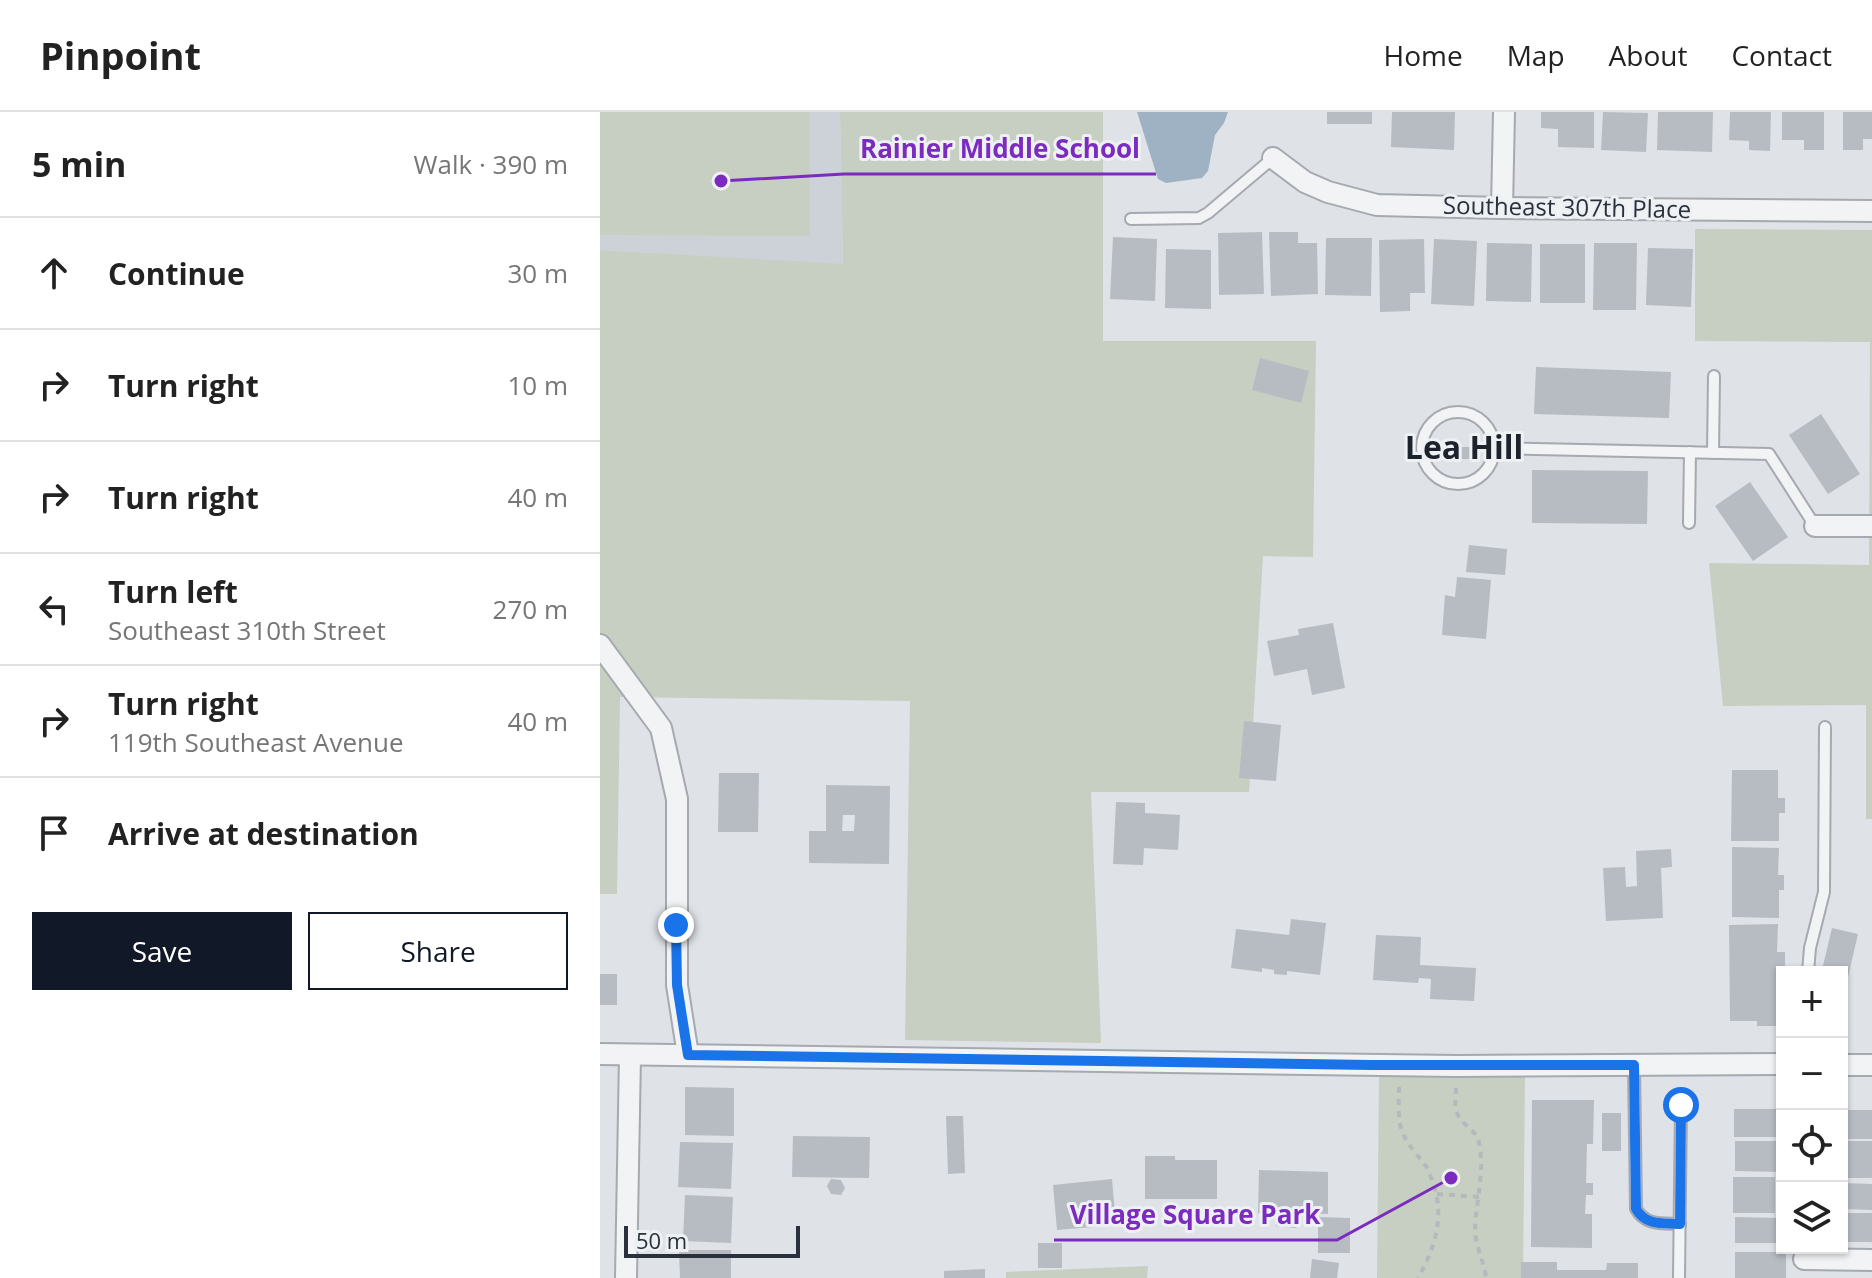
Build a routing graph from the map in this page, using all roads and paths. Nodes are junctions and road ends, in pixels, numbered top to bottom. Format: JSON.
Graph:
{"nodes":[{"id":1,"x":1504,"y":112,"type":"edge"},
{"id":2,"x":1273,"y":158,"type":"joint"},
{"id":3,"x":1502,"y":208,"type":"junction"},
{"id":4,"x":1872,"y":211,"type":"edge"},
{"id":5,"x":1131,"y":219,"type":"dead end"},
{"id":6,"x":1714,"y":376,"type":"dead end"},
{"id":7,"x":1495,"y":448,"type":"junction"},
{"id":8,"x":1690,"y":452,"type":"junction"},
{"id":9,"x":1713,"y":453,"type":"junction"},
{"id":10,"x":1689,"y":523,"type":"dead end"},
{"id":11,"x":1815,"y":526,"type":"joint"},
{"id":12,"x":1872,"y":526,"type":"edge"},
{"id":13,"x":600,"y":645,"type":"edge"},
{"id":14,"x":1825,"y":727,"type":"dead end"},
{"id":15,"x":1808,"y":966,"type":"edge"},
{"id":16,"x":600,"y":1054,"type":"edge"},
{"id":17,"x":630,"y":1055,"type":"junction"},
{"id":18,"x":688,"y":1055,"type":"junction"},
{"id":19,"x":1776,"y":1064,"type":"edge"},
{"id":20,"x":1398,"y":1065,"type":"junction"},
{"id":21,"x":1634,"y":1065,"type":"junction"},
{"id":22,"x":1848,"y":1065,"type":"edge"},
{"id":23,"x":1872,"y":1065,"type":"edge"},
{"id":24,"x":1456,"y":1066,"type":"junction"},
{"id":25,"x":1681,"y":1105,"type":"dead end"},
{"id":26,"x":1437,"y":1194,"type":"junction"},
{"id":27,"x":1480,"y":1197,"type":"junction"},
{"id":28,"x":1680,"y":1224,"type":"junction"},
{"id":29,"x":1872,"y":1260,"type":"edge"},
{"id":30,"x":1804,"y":1262,"type":"edge"},
{"id":31,"x":626,"y":1278,"type":"edge"},
{"id":32,"x":1418,"y":1278,"type":"edge"},
{"id":33,"x":1486,"y":1278,"type":"edge"},
{"id":34,"x":1679,"y":1278,"type":"edge"}],
"edges":[{"from":1,"to":3,"type":"street"},
{"from":2,"to":3,"type":"street","name":"Southeast 307th Place"},
{"from":2,"to":5,"type":"lane"},
{"from":3,"to":4,"type":"street","name":"Southeast 307th Place"},
{"from":6,"to":9,"type":"lane"},
{"from":7,"to":7,"type":"lane"},
{"from":7,"to":8,"type":"lane"},
{"from":8,"to":9,"type":"lane"},
{"from":8,"to":10,"type":"lane"},
{"from":9,"to":11,"type":"lane"},
{"from":11,"to":12,"type":"street"},
{"from":13,"to":18,"type":"street"},
{"from":14,"to":15,"type":"lane"},
{"from":16,"to":17,"type":"street"},
{"from":17,"to":18,"type":"street"},
{"from":17,"to":31,"type":"street"},
{"from":18,"to":20,"type":"street"},
{"from":19,"to":21,"type":"street"},
{"from":20,"to":24,"type":"street"},
{"from":20,"to":26,"type":"path"},
{"from":21,"to":24,"type":"street"},
{"from":21,"to":28,"type":"lane"},
{"from":22,"to":23,"type":"street"},
{"from":24,"to":27,"type":"path"},
{"from":25,"to":28,"type":"lane"},
{"from":26,"to":27,"type":"path"},
{"from":26,"to":32,"type":"path"},
{"from":27,"to":33,"type":"path"},
{"from":28,"to":34,"type":"lane"},
{"from":29,"to":30,"type":"street"}]}
